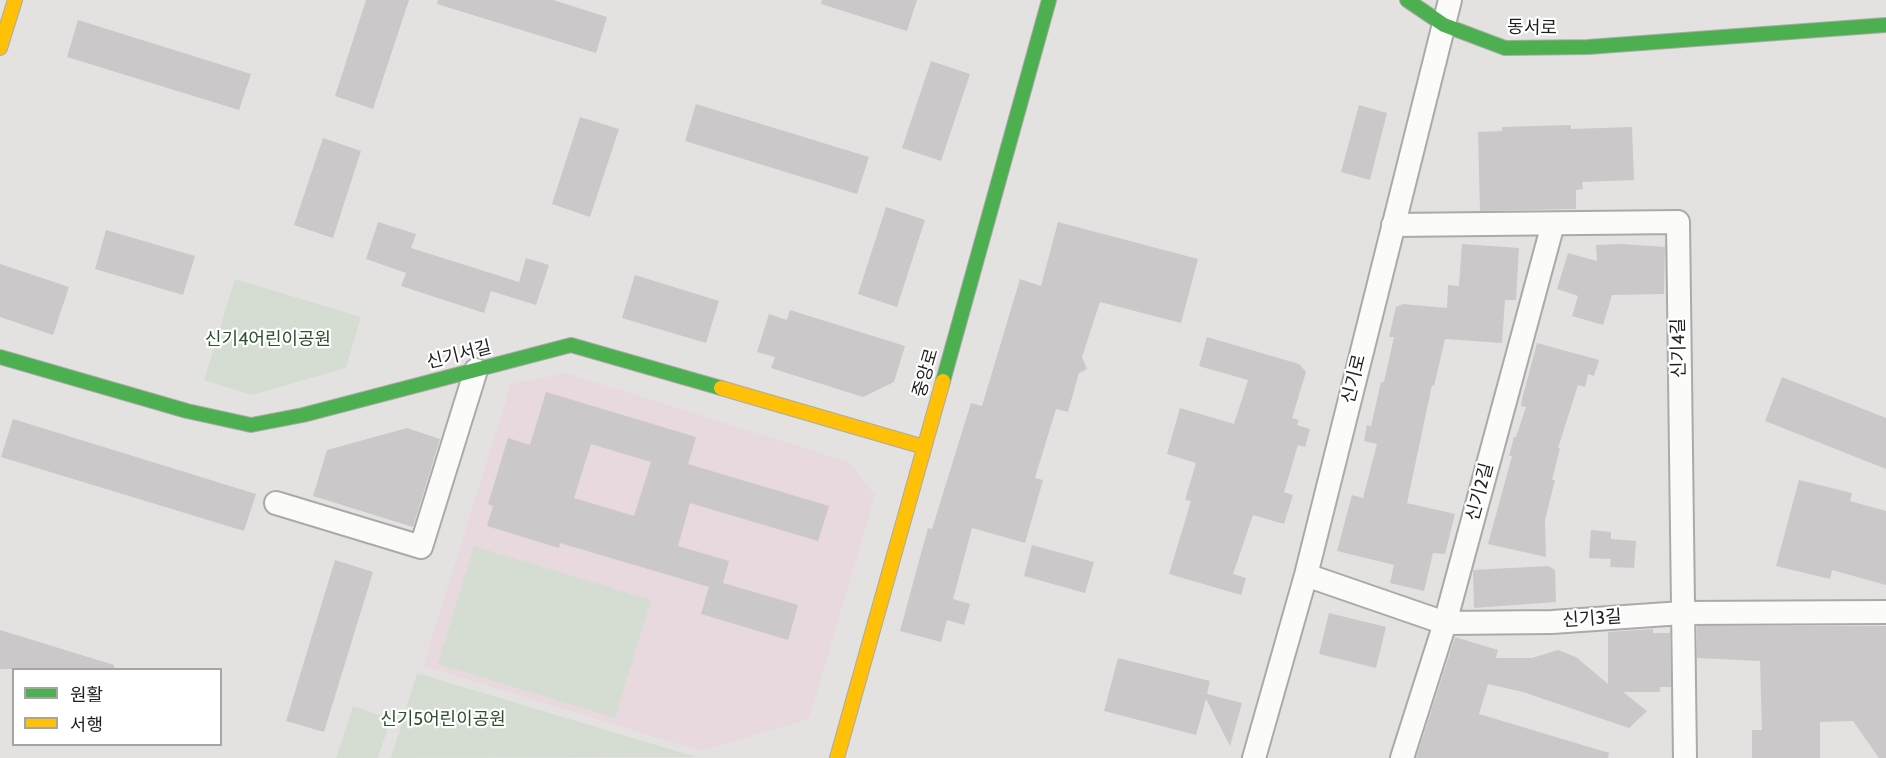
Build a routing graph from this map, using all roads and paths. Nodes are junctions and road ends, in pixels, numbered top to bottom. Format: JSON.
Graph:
{"nodes":[{"id":1,"x":15,"y":0,"type":"edge"},
{"id":2,"x":1049,"y":0,"type":"edge"},
{"id":3,"x":1407,"y":0,"type":"edge"},
{"id":4,"x":1450,"y":0,"type":"edge"},
{"id":5,"x":1444,"y":25,"type":"junction"},
{"id":6,"x":1886,"y":25,"type":"edge"},
{"id":7,"x":1489,"y":27,"type":"dead end"},
{"id":8,"x":0,"y":48,"type":"edge"},
{"id":9,"x":1553,"y":224,"type":"junction"},
{"id":10,"x":1393,"y":225,"type":"junction"},
{"id":11,"x":0,"y":357,"type":"edge"},
{"id":12,"x":476,"y":370,"type":"junction"},
{"id":13,"x":924,"y":447,"type":"junction"},
{"id":14,"x":276,"y":503,"type":"dead end"},
{"id":15,"x":1306,"y":575,"type":"junction"},
{"id":16,"x":1886,"y":612,"type":"edge"},
{"id":17,"x":1682,"y":613,"type":"junction"},
{"id":18,"x":1445,"y":622,"type":"junction"},
{"id":19,"x":837,"y":757,"type":"edge"},
{"id":20,"x":1254,"y":758,"type":"edge"},
{"id":21,"x":1402,"y":758,"type":"edge"},
{"id":22,"x":1685,"y":758,"type":"edge"}],
"edges":[{"from":1,"to":8,"type":"main road"},
{"from":2,"to":13,"type":"main road","name":"중앙로"},
{"from":3,"to":5,"type":"main road"},
{"from":4,"to":5,"type":"street","name":"신기로"},
{"from":5,"to":6,"type":"main road","name":"동서로"},
{"from":5,"to":7,"type":"main road","name":"동서로"},
{"from":5,"to":10,"type":"street","name":"신기로"},
{"from":9,"to":10,"type":"street","name":"신기4길"},
{"from":9,"to":17,"type":"street","name":"신기4길"},
{"from":9,"to":18,"type":"street","name":"신기2길"},
{"from":10,"to":15,"type":"street","name":"신기로"},
{"from":11,"to":12,"type":"main road","name":"신기서길"},
{"from":12,"to":13,"type":"main road","name":"신기서길"},
{"from":12,"to":14,"type":"street"},
{"from":13,"to":19,"type":"main road","name":"중앙로"},
{"from":15,"to":18,"type":"street","name":"신기3길"},
{"from":15,"to":20,"type":"street","name":"신기로"},
{"from":16,"to":17,"type":"street","name":"신기3길"},
{"from":17,"to":18,"type":"street","name":"신기3길"},
{"from":17,"to":22,"type":"street","name":"신기4길"},
{"from":18,"to":21,"type":"street","name":"신기2길"}]}
